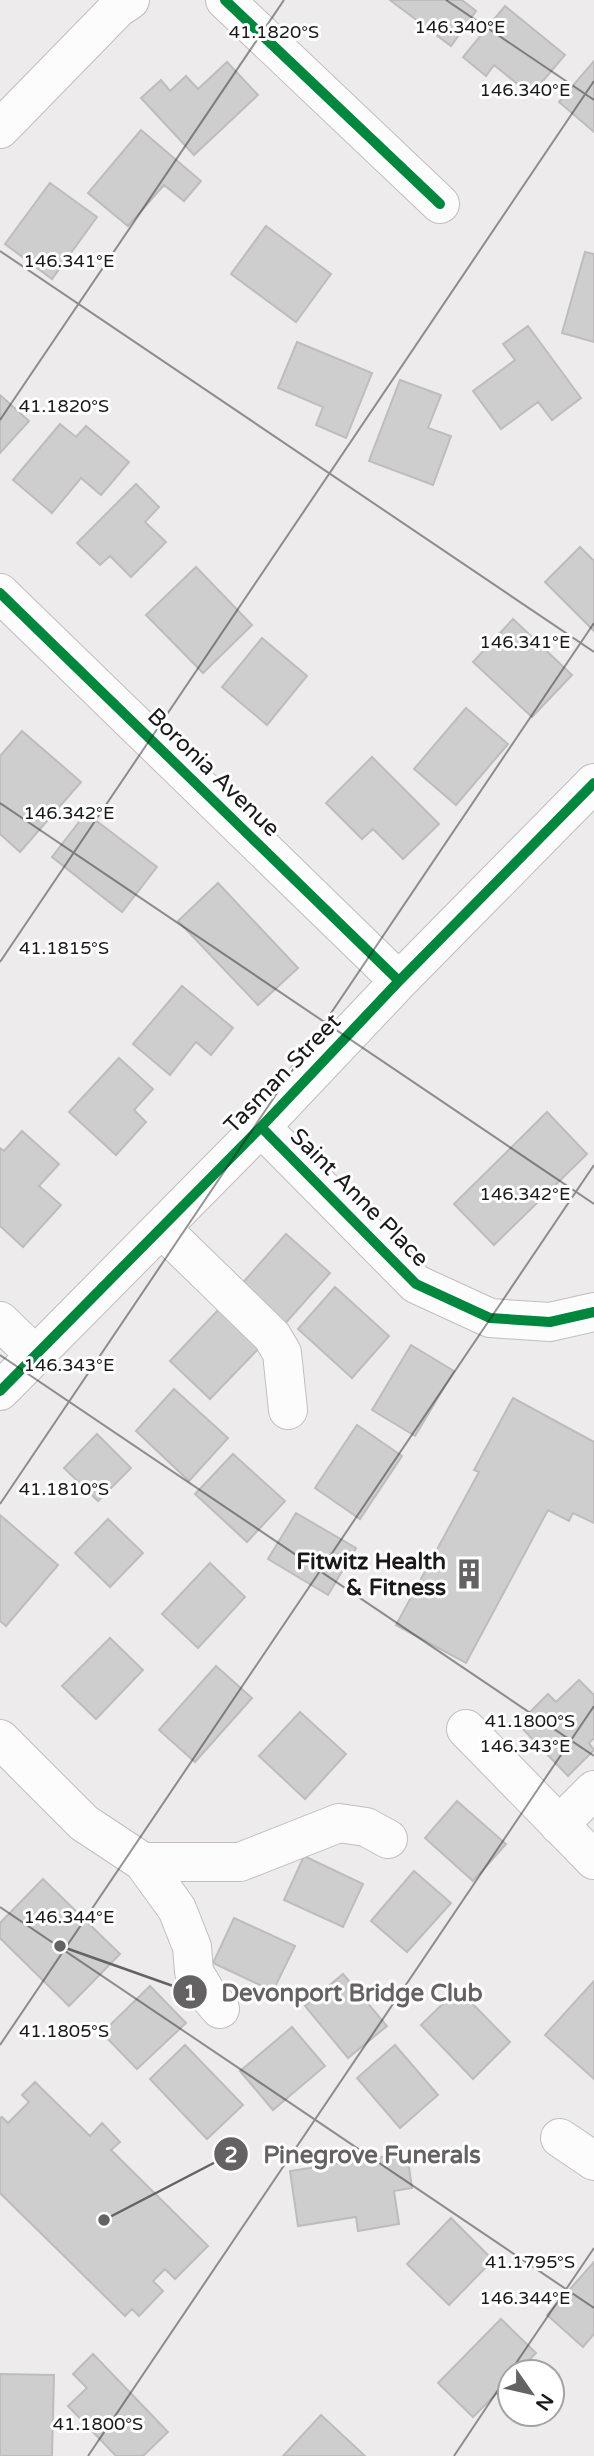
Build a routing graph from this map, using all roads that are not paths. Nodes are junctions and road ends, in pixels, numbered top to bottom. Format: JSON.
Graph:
{"nodes":[{"id":1,"x":130,"y":0,"type":"edge"},
{"id":2,"x":225,"y":0,"type":"edge"},
{"id":3,"x":0,"y":129,"type":"edge"},
{"id":4,"x":440,"y":204,"type":"dead end"},
{"id":5,"x":0,"y":593,"type":"edge"},
{"id":6,"x":594,"y":783,"type":"edge"},
{"id":7,"x":399,"y":981,"type":"junction"},
{"id":8,"x":261,"y":1127,"type":"junction"},
{"id":9,"x":161,"y":1228,"type":"junction"},
{"id":10,"x":594,"y":1312,"type":"edge"},
{"id":11,"x":0,"y":1321,"type":"edge"},
{"id":12,"x":35,"y":1355,"type":"junction"},
{"id":13,"x":0,"y":1391,"type":"edge"},
{"id":14,"x":288,"y":1410,"type":"dead end"},
{"id":15,"x":466,"y":1728,"type":"dead end"},
{"id":16,"x":0,"y":1739,"type":"edge"},
{"id":17,"x":594,"y":1790,"type":"edge"},
{"id":18,"x":559,"y":1825,"type":"junction"},
{"id":19,"x":388,"y":1839,"type":"dead end"},
{"id":20,"x":594,"y":1860,"type":"edge"},
{"id":21,"x":142,"y":1862,"type":"junction"},
{"id":22,"x":219,"y":2009,"type":"dead end"},
{"id":23,"x":560,"y":2138,"type":"dead end"},
{"id":24,"x":594,"y":2161,"type":"edge"}],
"edges":[{"from":1,"to":3,"type":"street"},
{"from":2,"to":4,"type":"street"},
{"from":5,"to":7,"type":"street","name":"Boronia Avenue"},
{"from":6,"to":7,"type":"street","name":"Tasman Street"},
{"from":7,"to":8,"type":"street","name":"Tasman Street"},
{"from":8,"to":9,"type":"street","name":"Tasman Street"},
{"from":8,"to":10,"type":"street","name":"Saint Anne Place"},
{"from":9,"to":12,"type":"street","name":"Tasman Street"},
{"from":9,"to":14,"type":"street"},
{"from":11,"to":12,"type":"street"},
{"from":12,"to":13,"type":"street","name":"Tasman Street"},
{"from":15,"to":18,"type":"street"},
{"from":16,"to":21,"type":"street"},
{"from":17,"to":18,"type":"street"},
{"from":18,"to":20,"type":"street"},
{"from":19,"to":21,"type":"street"},
{"from":21,"to":22,"type":"street"},
{"from":23,"to":24,"type":"street"}]}
